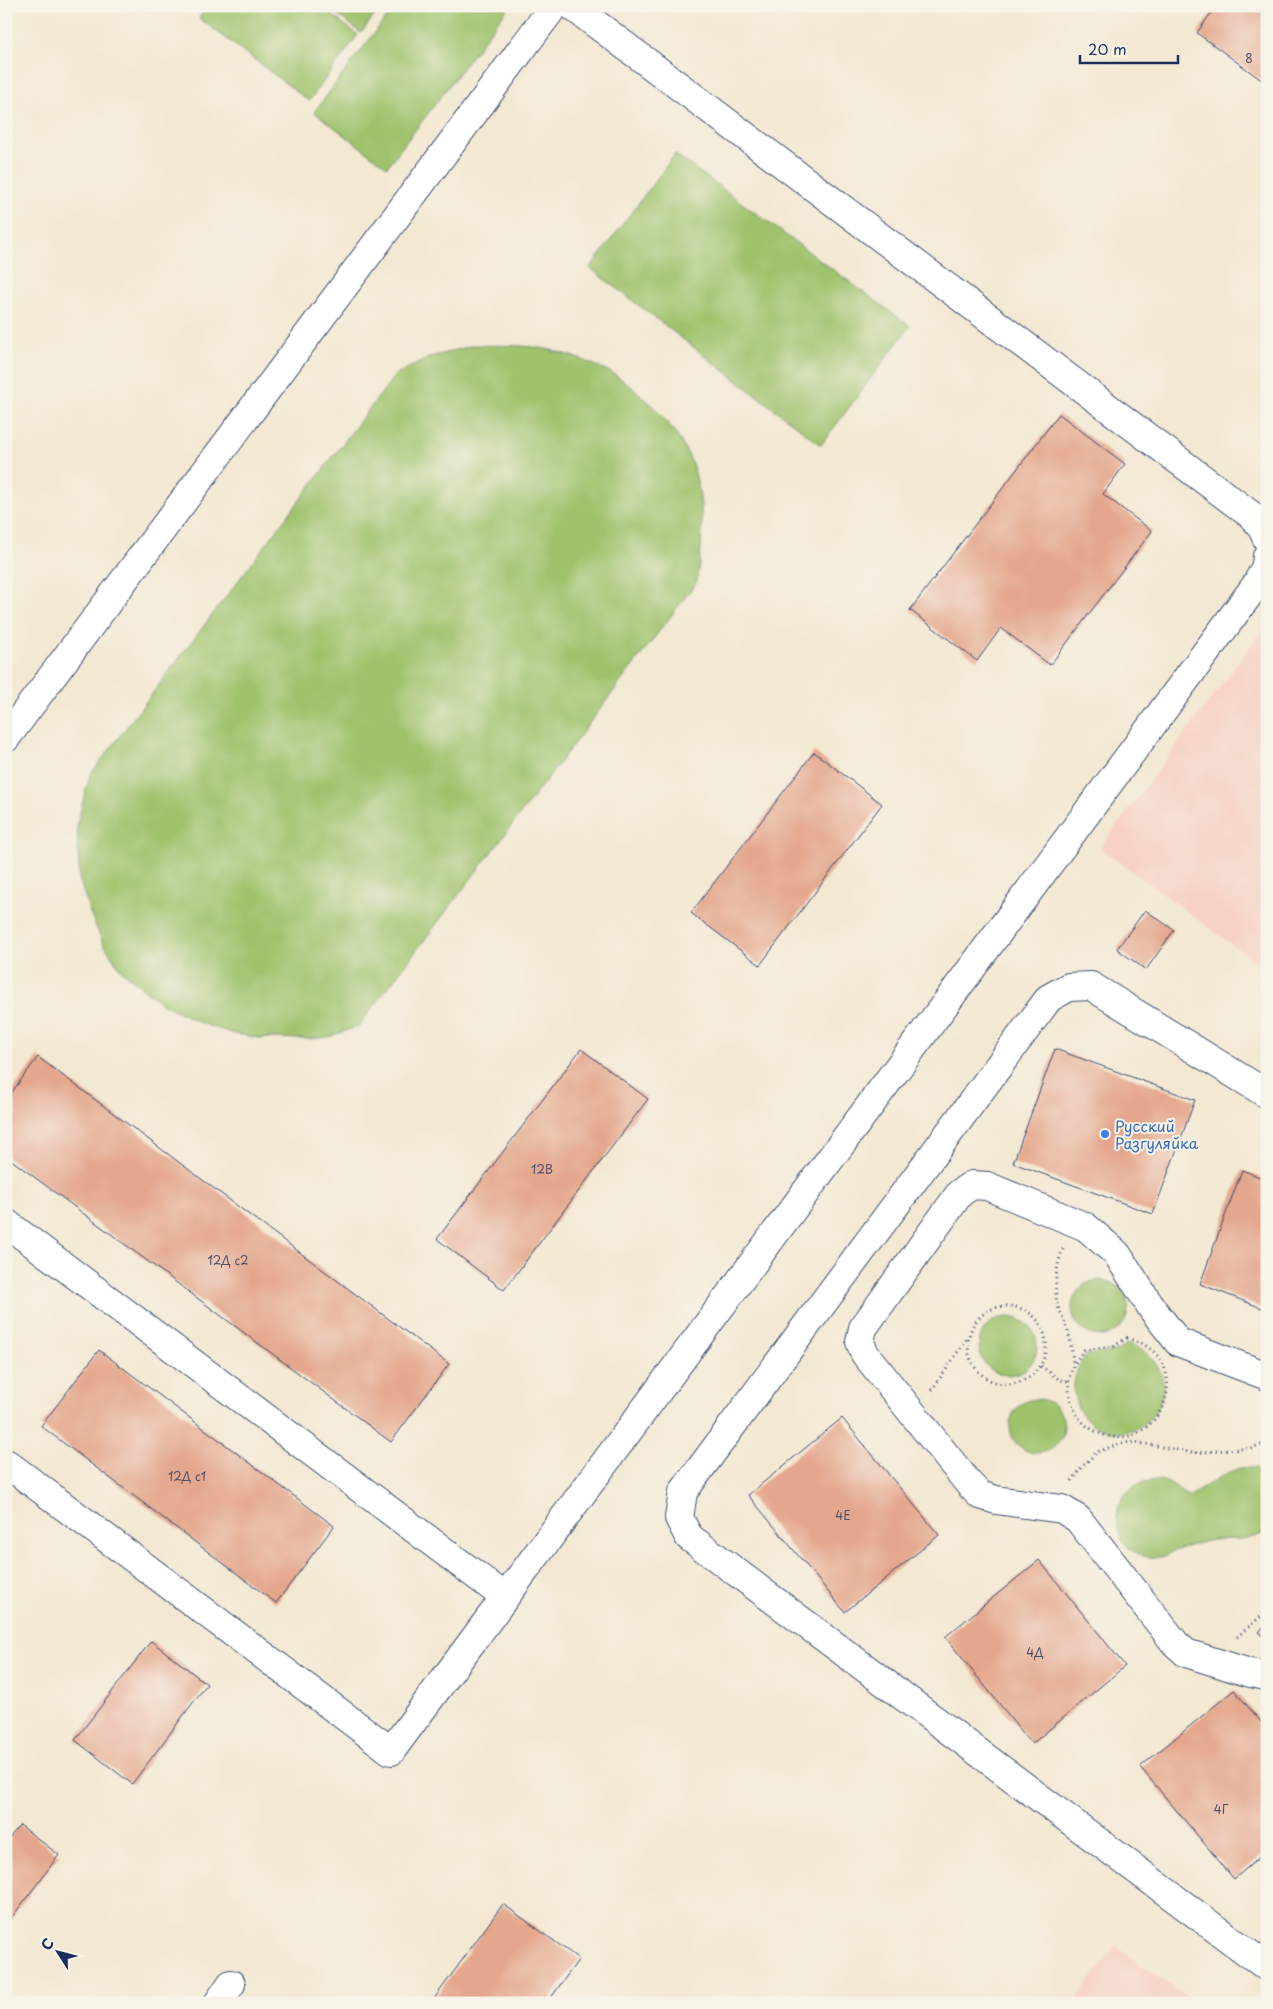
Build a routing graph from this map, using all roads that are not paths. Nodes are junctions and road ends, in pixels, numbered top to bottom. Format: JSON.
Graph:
{"nodes":[{"id":1,"x":554,"y":6,"type":"edge"},
{"id":2,"x":572,"y":6,"type":"edge"},
{"id":3,"x":1267,"y":539,"type":"edge"},
{"id":4,"x":1267,"y":556,"type":"edge"},
{"id":5,"x":6,"y":738,"type":"edge"},
{"id":6,"x":1267,"y":1094,"type":"edge"},
{"id":7,"x":6,"y":1223,"type":"edge"},
{"id":8,"x":1267,"y":1376,"type":"edge"},
{"id":9,"x":6,"y":1463,"type":"edge"},
{"id":10,"x":505,"y":1597,"type":"junction"},
{"id":11,"x":1267,"y":1676,"type":"edge"},
{"id":12,"x":1267,"y":1967,"type":"edge"}],
"edges":[{"from":1,"to":5,"type":"lane"},
{"from":2,"to":3,"type":"lane"},
{"from":4,"to":10,"type":"lane"},
{"from":6,"to":12,"type":"lane"},
{"from":7,"to":10,"type":"lane"},
{"from":8,"to":11,"type":"lane"},
{"from":9,"to":10,"type":"lane"}]}
